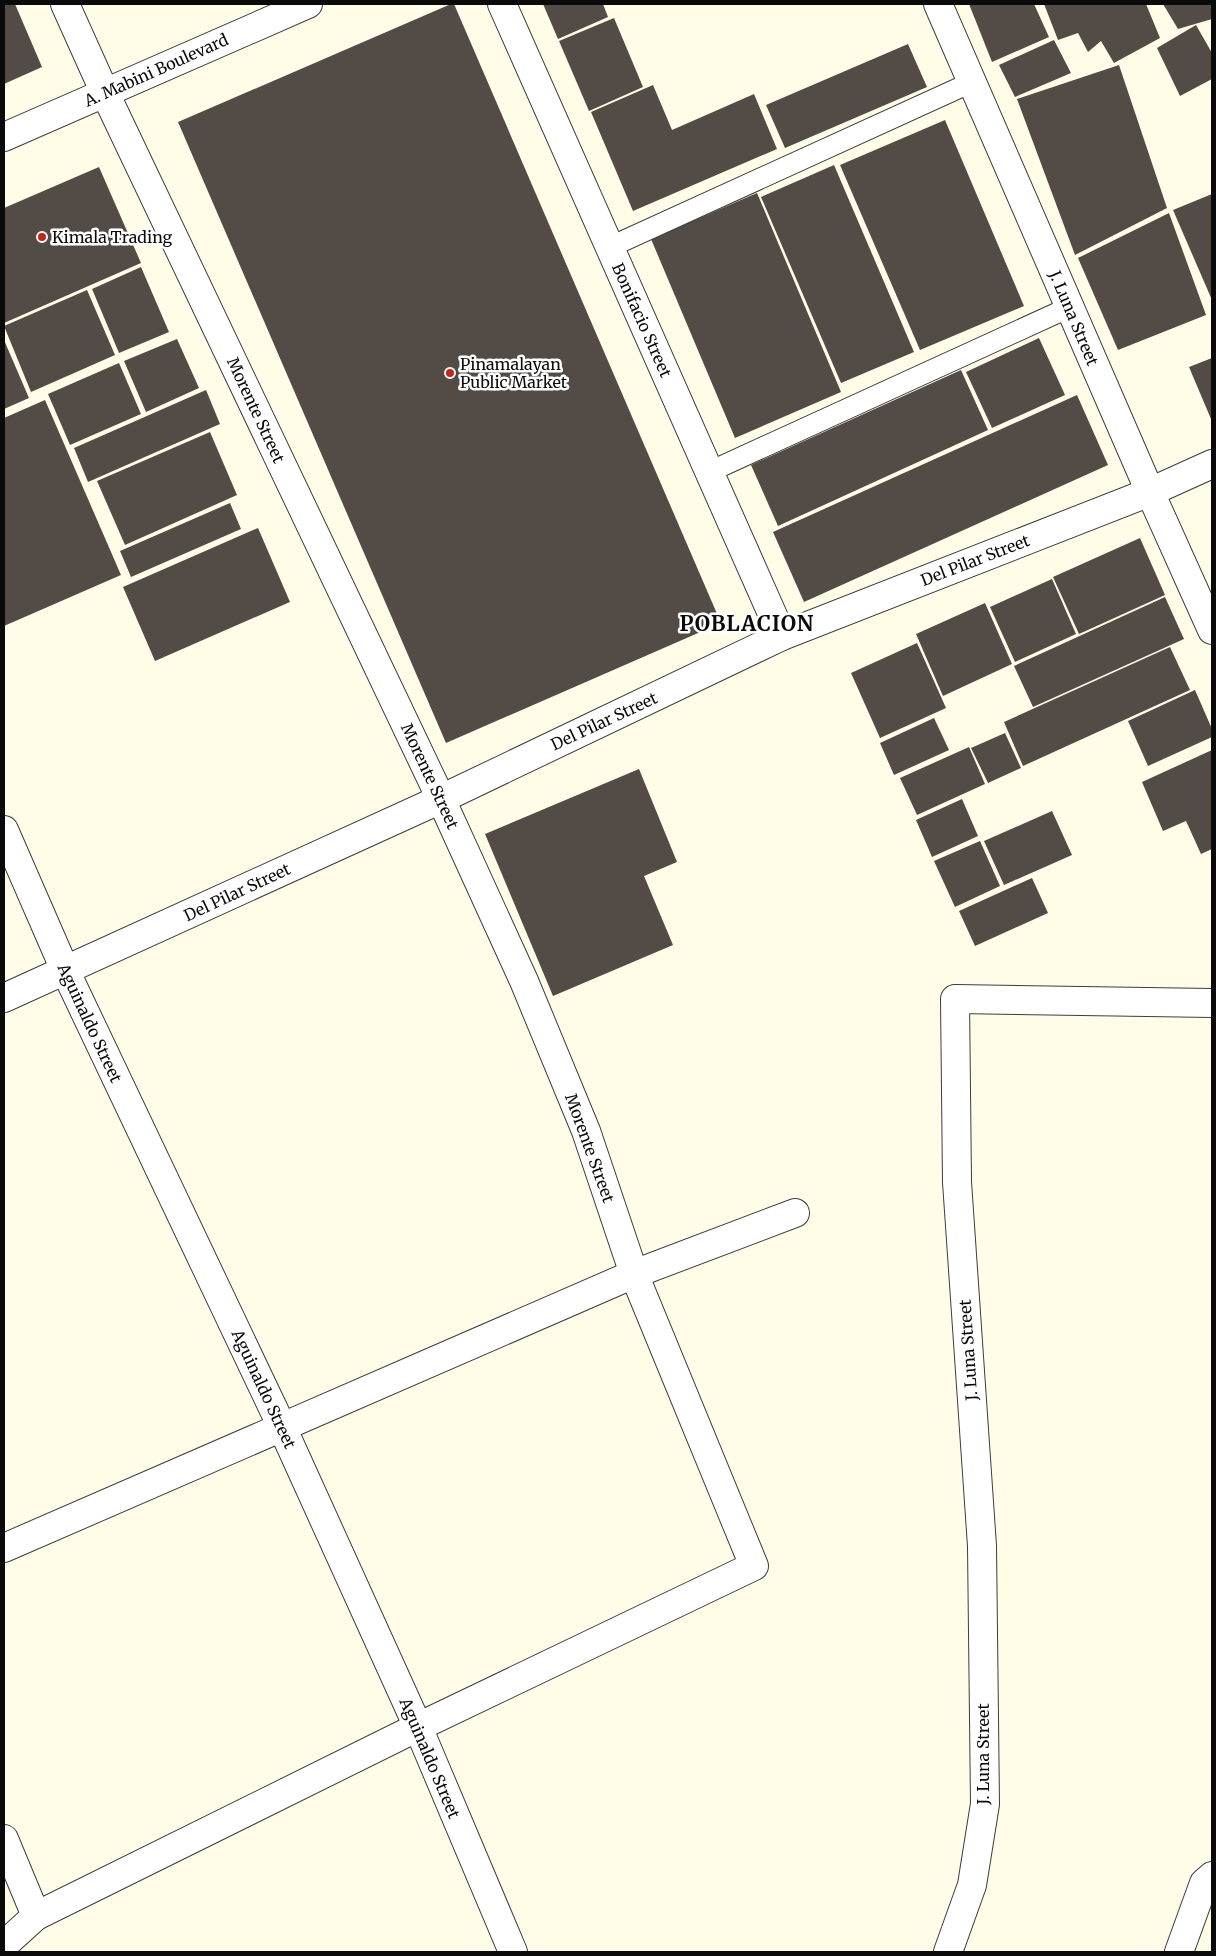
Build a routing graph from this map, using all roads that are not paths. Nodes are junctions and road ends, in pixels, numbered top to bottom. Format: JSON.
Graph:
{"nodes":[{"id":1,"x":65,"y":4,"type":"edge"},
{"id":2,"x":308,"y":4,"type":"edge"},
{"id":3,"x":502,"y":4,"type":"edge"},
{"id":4,"x":938,"y":4,"type":"edge"},
{"id":5,"x":972,"y":82,"type":"junction"},
{"id":6,"x":105,"y":92,"type":"junction"},
{"id":7,"x":4,"y":137,"type":"edge"},
{"id":8,"x":610,"y":247,"type":"junction"},
{"id":9,"x":1070,"y":307,"type":"junction"},
{"id":10,"x":1212,"y":464,"type":"edge"},
{"id":11,"x":709,"y":472,"type":"junction"},
{"id":12,"x":1150,"y":492,"type":"junction"},
{"id":13,"x":1212,"y":630,"type":"edge"},
{"id":14,"x":782,"y":636,"type":"junction"},
{"id":15,"x":441,"y":799,"type":"junction"},
{"id":16,"x":4,"y":830,"type":"edge"},
{"id":17,"x":65,"y":970,"type":"junction"},
{"id":18,"x":4,"y":998,"type":"edge"},
{"id":19,"x":1212,"y":1003,"type":"edge"},
{"id":20,"x":795,"y":1213,"type":"dead end"},
{"id":21,"x":634,"y":1274,"type":"junction"},
{"id":22,"x":282,"y":1427,"type":"junction"},
{"id":23,"x":4,"y":1548,"type":"edge"},
{"id":24,"x":418,"y":1727,"type":"junction"},
{"id":25,"x":4,"y":1839,"type":"edge"},
{"id":26,"x":1212,"y":1876,"type":"edge"},
{"id":27,"x":36,"y":1916,"type":"junction"},
{"id":28,"x":4,"y":1945,"type":"edge"},
{"id":29,"x":513,"y":1952,"type":"edge"},
{"id":30,"x":948,"y":1952,"type":"edge"},
{"id":31,"x":1179,"y":1952,"type":"edge"}],
"edges":[{"from":1,"to":6,"type":"street","name":"Morente Street"},
{"from":2,"to":6,"type":"street","name":"A. Mabini Boulevard"},
{"from":3,"to":8,"type":"street","name":"Bonifacio Street"},
{"from":4,"to":5,"type":"street","name":"J. Luna Street"},
{"from":5,"to":8,"type":"lane"},
{"from":5,"to":9,"type":"street","name":"J. Luna Street"},
{"from":6,"to":7,"type":"street","name":"A. Mabini Boulevard"},
{"from":6,"to":15,"type":"street","name":"Morente Street"},
{"from":8,"to":11,"type":"street","name":"Bonifacio Street"},
{"from":9,"to":11,"type":"lane"},
{"from":9,"to":12,"type":"street","name":"J. Luna Street"},
{"from":10,"to":12,"type":"street","name":"Del Pilar Street"},
{"from":11,"to":14,"type":"street","name":"Bonifacio Street"},
{"from":12,"to":13,"type":"street","name":"J. Luna Street"},
{"from":12,"to":14,"type":"street","name":"Del Pilar Street"},
{"from":14,"to":15,"type":"street","name":"Del Pilar Street"},
{"from":15,"to":17,"type":"street","name":"Del Pilar Street"},
{"from":15,"to":21,"type":"street","name":"Morente Street"},
{"from":16,"to":17,"type":"street","name":"Aguinaldo Street"},
{"from":17,"to":18,"type":"street","name":"Del Pilar Street"},
{"from":17,"to":22,"type":"street","name":"Aguinaldo Street"},
{"from":19,"to":30,"type":"street","name":"J. Luna Street"},
{"from":20,"to":21,"type":"street"},
{"from":21,"to":22,"type":"street"},
{"from":21,"to":24,"type":"street","name":"Morente Street"},
{"from":22,"to":23,"type":"street"},
{"from":22,"to":24,"type":"street","name":"Aguinaldo Street"},
{"from":24,"to":27,"type":"street"},
{"from":24,"to":29,"type":"street","name":"Aguinaldo Street"},
{"from":25,"to":27,"type":"street"},
{"from":26,"to":31,"type":"street"},
{"from":27,"to":28,"type":"street"}]}
